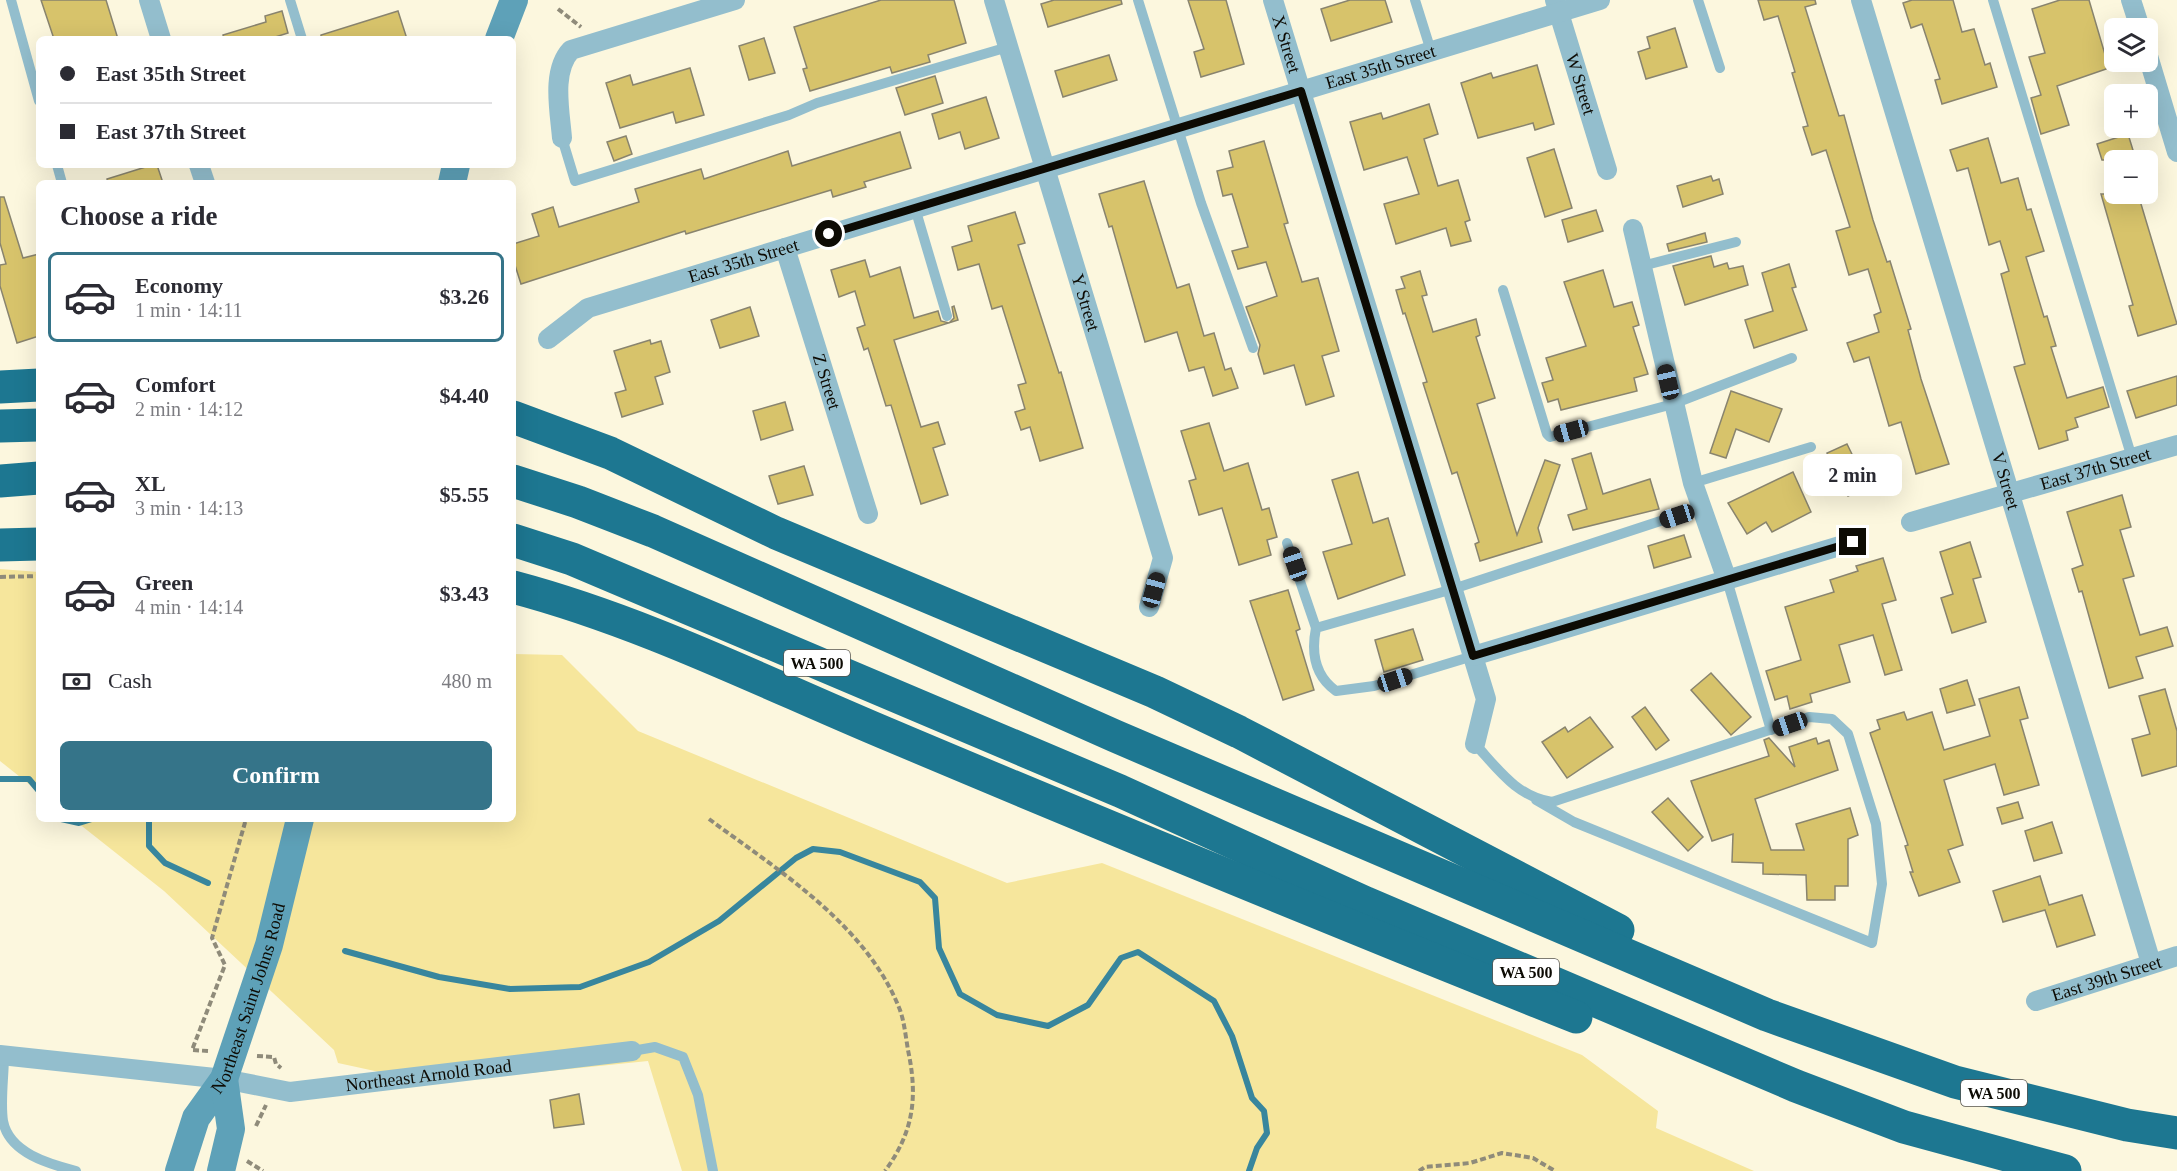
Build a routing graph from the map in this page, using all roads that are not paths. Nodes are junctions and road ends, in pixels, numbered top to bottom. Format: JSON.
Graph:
{"nodes":[{"id":1,"x":10,"y":0,"type":"edge"},
{"id":2,"x":148,"y":0,"type":"edge"},
{"id":3,"x":290,"y":0,"type":"edge"},
{"id":4,"x":514,"y":0,"type":"edge"},
{"id":5,"x":735,"y":0,"type":"edge"},
{"id":6,"x":994,"y":0,"type":"edge"},
{"id":7,"x":1138,"y":0,"type":"edge"},
{"id":8,"x":1273,"y":0,"type":"edge"},
{"id":9,"x":1414,"y":0,"type":"edge"},
{"id":10,"x":1600,"y":0,"type":"edge"},
{"id":11,"x":1698,"y":0,"type":"edge"},
{"id":12,"x":1861,"y":0,"type":"edge"},
{"id":13,"x":1993,"y":0,"type":"edge"},
{"id":14,"x":2131,"y":0,"type":"edge"},
{"id":15,"x":1557,"y":6,"type":"edge"},
{"id":16,"x":2137,"y":18,"type":"edge"},
{"id":17,"x":160,"y":36,"type":"edge"},
{"id":18,"x":301,"y":36,"type":"edge"},
{"id":19,"x":500,"y":36,"type":"edge"},
{"id":20,"x":1008,"y":47,"type":"junction"},
{"id":21,"x":1431,"y":51,"type":"junction"},
{"id":22,"x":1720,"y":68,"type":"dead end"},
{"id":23,"x":2153,"y":72,"type":"edge"},
{"id":24,"x":36,"y":91,"type":"edge"},
{"id":25,"x":1301,"y":91,"type":"junction"},
{"id":26,"x":1178,"y":128,"type":"junction"},
{"id":27,"x":562,"y":138,"type":"joint"},
{"id":28,"x":2177,"y":152,"type":"edge"},
{"id":29,"x":1045,"y":169,"type":"junction"},
{"id":30,"x":1607,"y":170,"type":"dead end"},
{"id":31,"x":915,"y":208,"type":"junction"},
{"id":32,"x":1633,"y":229,"type":"dead end"},
{"id":33,"x":1736,"y":242,"type":"dead end"},
{"id":34,"x":785,"y":248,"type":"junction"},
{"id":35,"x":1642,"y":266,"type":"junction"},
{"id":36,"x":1503,"y":290,"type":"dead end"},
{"id":37,"x":947,"y":316,"type":"dead end"},
{"id":38,"x":548,"y":339,"type":"dead end"},
{"id":39,"x":1252,"y":348,"type":"dead end"},
{"id":40,"x":1792,"y":358,"type":"dead end"},
{"id":41,"x":36,"y":385,"type":"edge"},
{"id":42,"x":0,"y":387,"type":"edge"},
{"id":43,"x":1673,"y":404,"type":"junction"},
{"id":44,"x":516,"y":418,"type":"edge"},
{"id":45,"x":36,"y":425,"type":"edge"},
{"id":46,"x":0,"y":426,"type":"edge"},
{"id":47,"x":2177,"y":445,"type":"edge"},
{"id":48,"x":1810,"y":447,"type":"dead end"},
{"id":49,"x":2132,"y":458,"type":"junction"},
{"id":50,"x":36,"y":478,"type":"edge"},
{"id":51,"x":0,"y":481,"type":"edge"},
{"id":52,"x":516,"y":482,"type":"edge"},
{"id":53,"x":1693,"y":483,"type":"junction"},
{"id":54,"x":2009,"y":492,"type":"junction"},
{"id":55,"x":1700,"y":508,"type":"junction"},
{"id":56,"x":868,"y":514,"type":"dead end"},
{"id":57,"x":1911,"y":522,"type":"dead end"},
{"id":58,"x":516,"y":541,"type":"edge"},
{"id":59,"x":1853,"y":542,"type":"dead end"},
{"id":60,"x":1287,"y":543,"type":"dead end"},
{"id":61,"x":36,"y":544,"type":"edge"},
{"id":62,"x":0,"y":545,"type":"edge"},
{"id":63,"x":1727,"y":580,"type":"junction"},
{"id":64,"x":516,"y":588,"type":"edge"},
{"id":65,"x":1453,"y":589,"type":"junction"},
{"id":66,"x":1149,"y":607,"type":"dead end"},
{"id":67,"x":1317,"y":628,"type":"junction"},
{"id":68,"x":1473,"y":656,"type":"junction"},
{"id":69,"x":1771,"y":730,"type":"junction"},
{"id":70,"x":1475,"y":744,"type":"joint"},
{"id":71,"x":1536,"y":800,"type":"junction"},
{"id":72,"x":299,"y":822,"type":"edge"},
{"id":73,"x":2177,"y":956,"type":"edge"},
{"id":74,"x":2151,"y":963,"type":"junction"},
{"id":75,"x":2036,"y":1001,"type":"dead end"},
{"id":76,"x":1817,"y":1034,"type":"junction"},
{"id":77,"x":632,"y":1051,"type":"joint"},
{"id":78,"x":2,"y":1055,"type":"edge"},
{"id":79,"x":224,"y":1079,"type":"junction"},
{"id":80,"x":2177,"y":1133,"type":"edge"},
{"id":81,"x":1938,"y":1138,"type":"junction"},
{"id":82,"x":76,"y":1171,"type":"edge"},
{"id":83,"x":178,"y":1171,"type":"edge"},
{"id":84,"x":221,"y":1171,"type":"edge"},
{"id":85,"x":713,"y":1171,"type":"edge"},
{"id":86,"x":2065,"y":1171,"type":"edge"}],
"edges":[{"from":1,"to":24,"type":"lane"},
{"from":2,"to":17,"type":"street"},
{"from":3,"to":18,"type":"lane"},
{"from":4,"to":19,"type":"main road"},
{"from":5,"to":27,"type":"street"},
{"from":6,"to":20,"type":"street","name":"Y Street"},
{"from":7,"to":26,"type":"lane"},
{"from":8,"to":25,"type":"street","name":"X Street"},
{"from":9,"to":21,"type":"lane"},
{"from":10,"to":15,"type":"street","name":"East 35th Street"},
{"from":11,"to":22,"type":"lane"},
{"from":12,"to":54,"type":"street","name":"V Street"},
{"from":13,"to":49,"type":"lane"},
{"from":14,"to":16,"type":"street"},
{"from":15,"to":21,"type":"street","name":"East 35th Street"},
{"from":15,"to":30,"type":"street","name":"W Street"},
{"from":20,"to":27,"type":"lane"},
{"from":20,"to":29,"type":"street","name":"Y Street"},
{"from":21,"to":25,"type":"street","name":"East 35th Street"},
{"from":23,"to":28,"type":"street"},
{"from":25,"to":26,"type":"street","name":"East 35th Street"},
{"from":25,"to":65,"type":"street","name":"X Street"},
{"from":26,"to":29,"type":"street","name":"East 35th Street"},
{"from":26,"to":39,"type":"lane"},
{"from":29,"to":31,"type":"street","name":"East 35th Street"},
{"from":29,"to":66,"type":"street","name":"Y Street"},
{"from":31,"to":34,"type":"street","name":"East 35th Street"},
{"from":31,"to":37,"type":"lane"},
{"from":32,"to":35,"type":"street"},
{"from":33,"to":35,"type":"lane"},
{"from":34,"to":38,"type":"street","name":"East 35th Street"},
{"from":34,"to":56,"type":"street","name":"Z Street"},
{"from":35,"to":43,"type":"street"},
{"from":36,"to":43,"type":"lane"},
{"from":40,"to":43,"type":"lane"},
{"from":41,"to":42,"type":"highway"},
{"from":43,"to":53,"type":"street"},
{"from":44,"to":76,"type":"highway"},
{"from":45,"to":46,"type":"highway"},
{"from":47,"to":49,"type":"street","name":"East 37th Street"},
{"from":48,"to":53,"type":"lane"},
{"from":49,"to":54,"type":"street","name":"East 37th Street"},
{"from":50,"to":51,"type":"highway"},
{"from":52,"to":76,"type":"highway","number":"WA 500"},
{"from":53,"to":55,"type":"street"},
{"from":54,"to":57,"type":"street","name":"East 37th Street"},
{"from":54,"to":74,"type":"street","name":"V Street"},
{"from":55,"to":63,"type":"street"},
{"from":55,"to":65,"type":"lane"},
{"from":58,"to":81,"type":"highway","number":"WA 500"},
{"from":59,"to":63,"type":"street"},
{"from":60,"to":67,"type":"lane"},
{"from":61,"to":62,"type":"highway"},
{"from":63,"to":68,"type":"street"},
{"from":63,"to":69,"type":"lane"},
{"from":64,"to":81,"type":"highway"},
{"from":65,"to":67,"type":"lane"},
{"from":65,"to":68,"type":"street","name":"X Street"},
{"from":67,"to":68,"type":"lane"},
{"from":68,"to":70,"type":"street","name":"X Street"},
{"from":69,"to":71,"type":"lane"},
{"from":69,"to":71,"type":"lane"},
{"from":70,"to":71,"type":"lane"},
{"from":72,"to":79,"type":"main road","name":"Northeast Saint Johns Road"},
{"from":73,"to":74,"type":"street","name":"East 39th Street"},
{"from":74,"to":75,"type":"street","name":"East 39th Street"},
{"from":76,"to":80,"type":"highway","number":"WA 500"},
{"from":77,"to":79,"type":"street","name":"Northeast Arnold Road"},
{"from":77,"to":85,"type":"lane"},
{"from":78,"to":79,"type":"street","name":"Northeast Arnold Road"},
{"from":78,"to":82,"type":"lane"},
{"from":79,"to":83,"type":"main road","name":"Northeast Saint Johns Road"},
{"from":79,"to":84,"type":"main road"},
{"from":81,"to":86,"type":"highway","number":"WA 500"}]}
